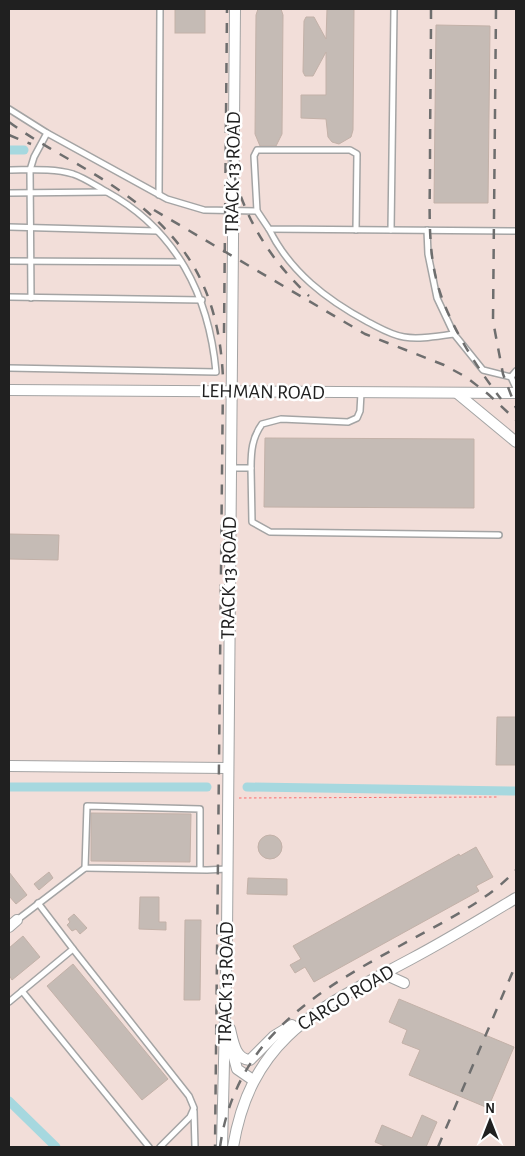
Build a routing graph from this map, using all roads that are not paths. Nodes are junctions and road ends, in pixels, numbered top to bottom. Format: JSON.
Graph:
{"nodes":[{"id":1,"x":160,"y":9,"type":"edge"},
{"id":2,"x":235,"y":9,"type":"edge"},
{"id":3,"x":394,"y":9,"type":"edge"},
{"id":4,"x":9,"y":110,"type":"edge"},
{"id":5,"x":46,"y":133,"type":"junction"},
{"id":6,"x":9,"y":170,"type":"edge"},
{"id":7,"x":30,"y":170,"type":"junction"},
{"id":8,"x":106,"y":192,"type":"junction"},
{"id":9,"x":9,"y":193,"type":"edge"},
{"id":10,"x":30,"y":193,"type":"junction"},
{"id":11,"x":159,"y":195,"type":"junction"},
{"id":12,"x":232,"y":211,"type":"junction"},
{"id":13,"x":257,"y":211,"type":"junction"},
{"id":14,"x":9,"y":227,"type":"edge"},
{"id":15,"x":30,"y":227,"type":"junction"},
{"id":16,"x":269,"y":229,"type":"junction"},
{"id":17,"x":356,"y":230,"type":"junction"},
{"id":18,"x":391,"y":230,"type":"junction"},
{"id":19,"x":427,"y":230,"type":"junction"},
{"id":20,"x":157,"y":231,"type":"junction"},
{"id":21,"x":516,"y":231,"type":"edge"},
{"id":22,"x":9,"y":261,"type":"edge"},
{"id":23,"x":31,"y":261,"type":"junction"},
{"id":24,"x":181,"y":262,"type":"junction"},
{"id":25,"x":9,"y":297,"type":"edge"},
{"id":26,"x":31,"y":298,"type":"junction"},
{"id":27,"x":202,"y":300,"type":"junction"},
{"id":28,"x":454,"y":334,"type":"junction"},
{"id":29,"x":9,"y":368,"type":"edge"},
{"id":30,"x":516,"y":371,"type":"edge"},
{"id":31,"x":511,"y":377,"type":"junction"},
{"id":32,"x":516,"y":388,"type":"edge"},
{"id":33,"x":9,"y":390,"type":"edge"},
{"id":34,"x":231,"y":392,"type":"junction"},
{"id":35,"x":361,"y":393,"type":"junction"},
{"id":36,"x":516,"y":393,"type":"edge"},
{"id":37,"x":458,"y":394,"type":"junction"},
{"id":38,"x":516,"y":442,"type":"edge"},
{"id":39,"x":230,"y":468,"type":"junction"},
{"id":40,"x":251,"y":468,"type":"junction"},
{"id":41,"x":499,"y":535,"type":"dead end"},
{"id":42,"x":9,"y":766,"type":"edge"},
{"id":43,"x":227,"y":768,"type":"junction"},
{"id":44,"x":85,"y":868,"type":"junction"},
{"id":45,"x":227,"y":869,"type":"junction"},
{"id":46,"x":200,"y":870,"type":"junction"},
{"id":47,"x":516,"y":898,"type":"edge"},
{"id":48,"x":38,"y":903,"type":"junction"},
{"id":49,"x":490,"y":914,"type":"junction"},
{"id":50,"x":18,"y":920,"type":"joint"},
{"id":51,"x":485,"y":926,"type":"dead end"},
{"id":52,"x":9,"y":927,"type":"edge"},
{"id":53,"x":73,"y":948,"type":"junction"},
{"id":54,"x":384,"y":974,"type":"junction"},
{"id":55,"x":404,"y":983,"type":"dead end"},
{"id":56,"x":22,"y":991,"type":"junction"},
{"id":57,"x":9,"y":1002,"type":"edge"},
{"id":58,"x":226,"y":1006,"type":"junction"},
{"id":59,"x":313,"y":1015,"type":"junction"},
{"id":60,"x":228,"y":1018,"type":"junction"},
{"id":61,"x":253,"y":1080,"type":"junction"},
{"id":62,"x":194,"y":1108,"type":"junction"},
{"id":63,"x":149,"y":1147,"type":"edge"},
{"id":64,"x":160,"y":1147,"type":"edge"},
{"id":65,"x":195,"y":1147,"type":"edge"},
{"id":66,"x":222,"y":1147,"type":"edge"},
{"id":67,"x":233,"y":1147,"type":"edge"}],
"edges":[{"from":1,"to":11,"type":"lane"},
{"from":2,"to":12,"type":"street","name":"TRACK 13 ROAD"},
{"from":3,"to":18,"type":"lane"},
{"from":4,"to":5,"type":"lane"},
{"from":5,"to":7,"type":"lane"},
{"from":5,"to":11,"type":"lane"},
{"from":6,"to":7,"type":"lane"},
{"from":7,"to":8,"type":"lane"},
{"from":7,"to":10,"type":"lane"},
{"from":8,"to":10,"type":"lane"},
{"from":8,"to":20,"type":"lane"},
{"from":9,"to":10,"type":"lane"},
{"from":10,"to":15,"type":"lane"},
{"from":11,"to":12,"type":"lane"},
{"from":12,"to":13,"type":"lane"},
{"from":12,"to":34,"type":"street","name":"TRACK 13 ROAD"},
{"from":13,"to":16,"type":"lane"},
{"from":13,"to":17,"type":"lane"},
{"from":14,"to":15,"type":"lane"},
{"from":15,"to":20,"type":"lane"},
{"from":15,"to":23,"type":"lane"},
{"from":16,"to":17,"type":"lane"},
{"from":16,"to":28,"type":"lane"},
{"from":17,"to":18,"type":"lane"},
{"from":18,"to":19,"type":"lane"},
{"from":19,"to":21,"type":"lane"},
{"from":19,"to":28,"type":"lane"},
{"from":20,"to":24,"type":"lane"},
{"from":22,"to":23,"type":"lane"},
{"from":23,"to":24,"type":"lane"},
{"from":23,"to":26,"type":"lane"},
{"from":24,"to":27,"type":"lane"},
{"from":25,"to":26,"type":"lane"},
{"from":26,"to":27,"type":"lane"},
{"from":27,"to":29,"type":"lane"},
{"from":28,"to":31,"type":"lane"},
{"from":30,"to":31,"type":"lane"},
{"from":31,"to":32,"type":"lane"},
{"from":33,"to":34,"type":"street","name":"LEHMAN ROAD"},
{"from":34,"to":35,"type":"street","name":"LEHMAN ROAD"},
{"from":34,"to":39,"type":"street","name":"TRACK 13 ROAD"},
{"from":35,"to":37,"type":"street","name":"LEHMAN ROAD"},
{"from":35,"to":40,"type":"lane"},
{"from":36,"to":37,"type":"street","name":"LEHMAN ROAD"},
{"from":37,"to":38,"type":"street"},
{"from":39,"to":40,"type":"lane"},
{"from":39,"to":43,"type":"street","name":"TRACK 13 ROAD"},
{"from":40,"to":41,"type":"lane"},
{"from":42,"to":43,"type":"street"},
{"from":43,"to":45,"type":"street","name":"TRACK 13 ROAD"},
{"from":44,"to":46,"type":"lane"},
{"from":44,"to":46,"type":"lane"},
{"from":44,"to":48,"type":"lane"},
{"from":45,"to":46,"type":"lane"},
{"from":45,"to":58,"type":"street","name":"TRACK 13 ROAD"},
{"from":47,"to":49,"type":"street","name":"CARGO ROAD"},
{"from":48,"to":50,"type":"lane"},
{"from":48,"to":53,"type":"lane"},
{"from":49,"to":51,"type":"street"},
{"from":49,"to":54,"type":"street","name":"CARGO ROAD"},
{"from":50,"to":52,"type":"street"},
{"from":53,"to":56,"type":"lane"},
{"from":53,"to":62,"type":"lane"},
{"from":54,"to":55,"type":"street"},
{"from":54,"to":59,"type":"street","name":"CARGO ROAD"},
{"from":56,"to":57,"type":"lane"},
{"from":56,"to":63,"type":"lane"},
{"from":58,"to":60,"type":"street"},
{"from":58,"to":66,"type":"street","name":"TRACK 13 ROAD"},
{"from":59,"to":60,"type":"street"},
{"from":59,"to":61,"type":"street","name":"CARGO ROAD"},
{"from":60,"to":61,"type":"street"},
{"from":61,"to":67,"type":"street","name":"CARGO ROAD"},
{"from":62,"to":64,"type":"lane"},
{"from":62,"to":65,"type":"lane"}]}
